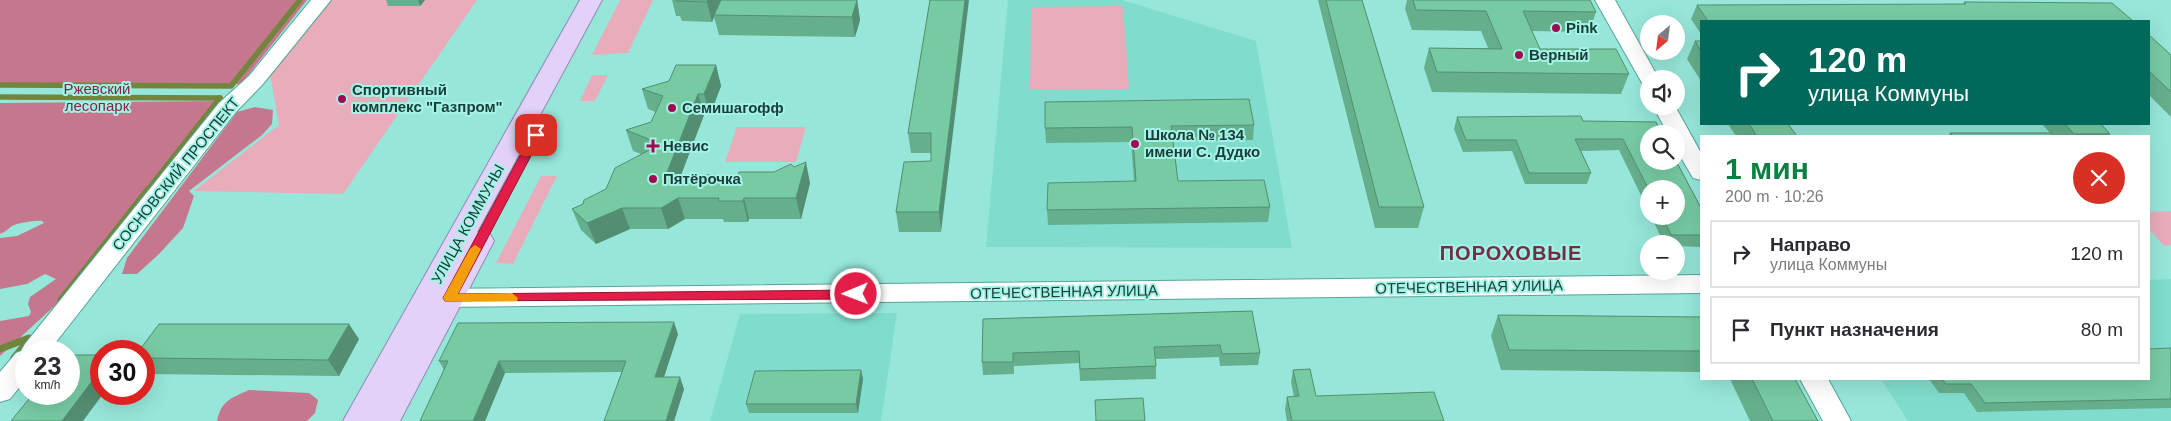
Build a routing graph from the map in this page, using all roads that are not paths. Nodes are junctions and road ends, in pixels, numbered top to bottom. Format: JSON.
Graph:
{"nodes":[{"id":1,"x":322,"y":0,"type":"edge"},
{"id":2,"x":591,"y":0,"type":"edge"},
{"id":3,"x":608,"y":0,"type":"edge"},
{"id":4,"x":1606,"y":0,"type":"edge"},
{"id":5,"x":1644,"y":70,"type":"edge"},
{"id":6,"x":1669,"y":115,"type":"edge"},
{"id":7,"x":1700,"y":171,"type":"edge"},
{"id":8,"x":1700,"y":284,"type":"edge"},
{"id":9,"x":438,"y":298,"type":"junction"},
{"id":10,"x":44,"y":340,"type":"edge"},
{"id":11,"x":15,"y":373,"type":"edge"},
{"id":12,"x":1815,"y":380,"type":"edge"},
{"id":13,"x":0,"y":391,"type":"edge"},
{"id":14,"x":359,"y":421,"type":"edge"},
{"id":15,"x":384,"y":421,"type":"edge"},
{"id":16,"x":1837,"y":421,"type":"edge"}],
"edges":[{"from":1,"to":10,"type":"street","name":"СОСНОВСКИЙ ПРОСПЕКТ"},
{"from":2,"to":9,"type":"main road","name":"УЛИЦА КОММУНЫ"},
{"from":3,"to":9,"type":"main road","name":"УЛИЦА КОММУНЫ"},
{"from":4,"to":5,"type":"street"},
{"from":6,"to":7,"type":"street"},
{"from":8,"to":9,"type":"street","name":"ОТЕЧЕСТВЕННАЯ УЛИЦА"},
{"from":9,"to":14,"type":"main road","name":"УЛИЦА КОММУНЫ"},
{"from":9,"to":15,"type":"main road","name":"УЛИЦА КОММУНЫ"},
{"from":11,"to":13,"type":"street"},
{"from":12,"to":16,"type":"street"}]}
